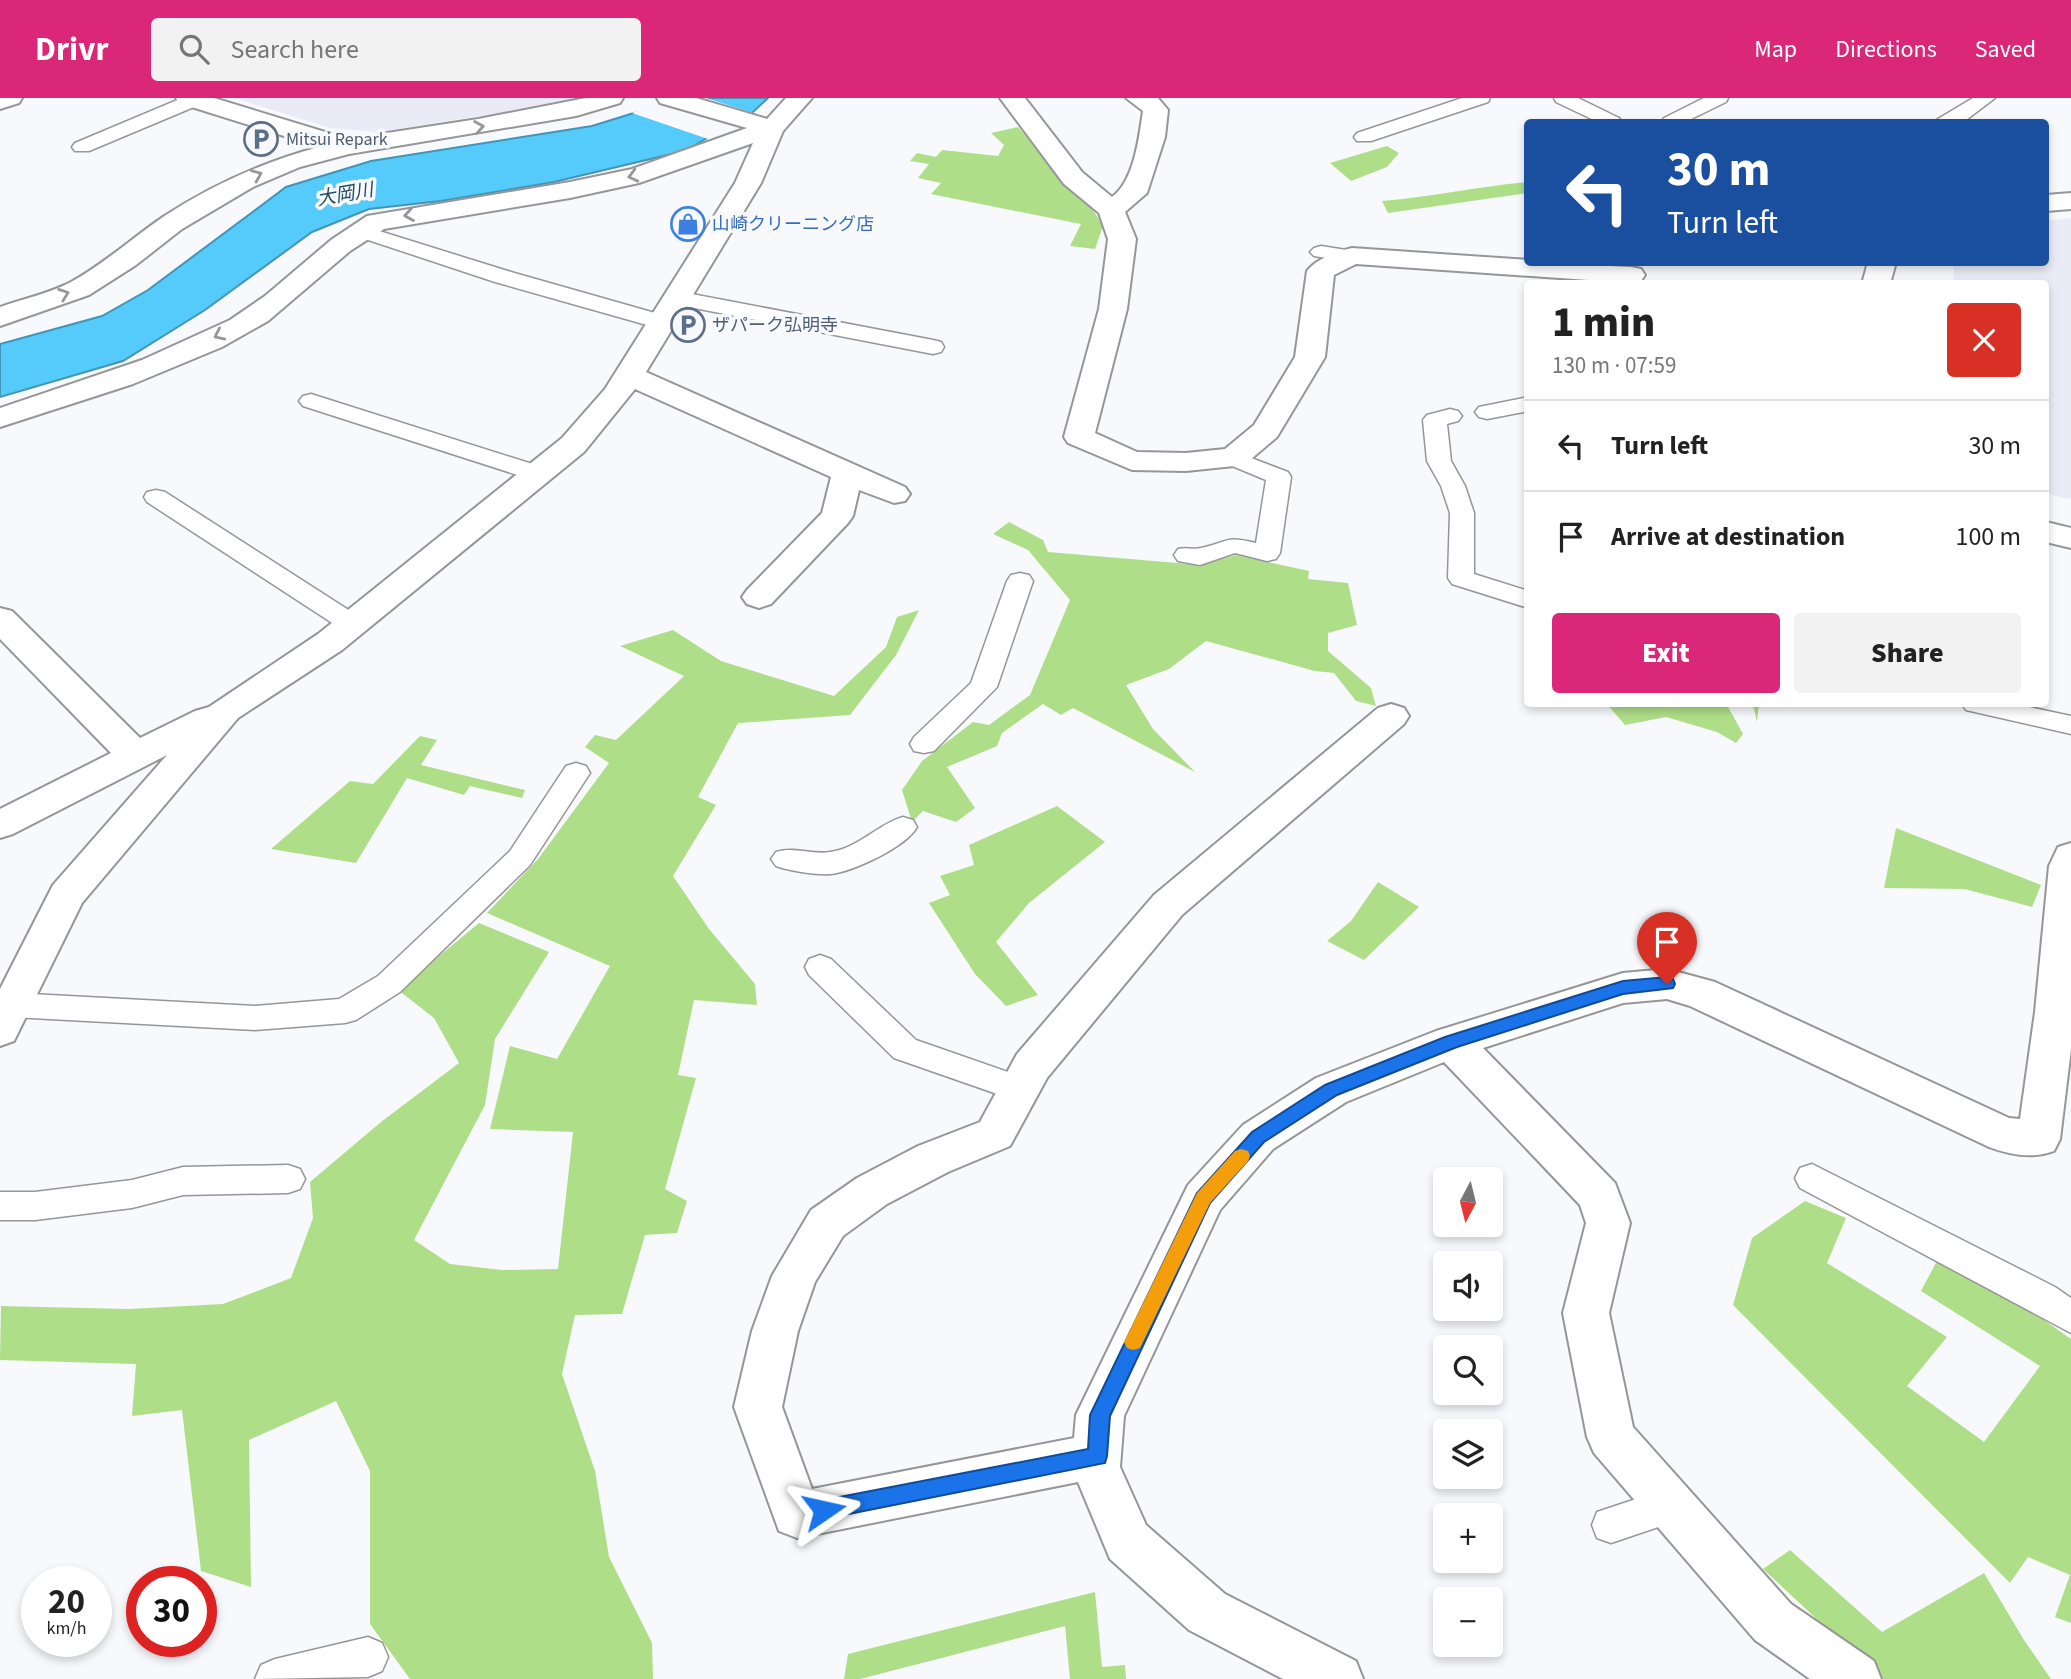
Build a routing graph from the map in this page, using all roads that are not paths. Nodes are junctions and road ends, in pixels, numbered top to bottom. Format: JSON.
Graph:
{"nodes":[{"id":1,"x":10,"y":98,"type":"edge"},
{"id":2,"x":611,"y":98,"type":"edge"},
{"id":3,"x":669,"y":98,"type":"edge"},
{"id":4,"x":800,"y":98,"type":"edge"},
{"id":5,"x":1012,"y":98,"type":"edge"},
{"id":6,"x":1138,"y":98,"type":"edge"},
{"id":7,"x":1481,"y":98,"type":"edge"},
{"id":8,"x":1563,"y":98,"type":"edge"},
{"id":9,"x":1719,"y":98,"type":"edge"},
{"id":10,"x":1986,"y":98,"type":"edge"},
{"id":11,"x":191,"y":99,"type":"edge"},
{"id":12,"x":0,"y":102,"type":"edge"},
{"id":13,"x":1606,"y":119,"type":"edge"},
{"id":14,"x":1677,"y":119,"type":"edge"},
{"id":15,"x":1951,"y":119,"type":"edge"},
{"id":16,"x":772,"y":128,"type":"junction"},
{"id":17,"x":1364,"y":137,"type":"dead end"},
{"id":18,"x":82,"y":147,"type":"dead end"},
{"id":19,"x":347,"y":147,"type":"junction"},
{"id":20,"x":2071,"y":201,"type":"edge"},
{"id":21,"x":2049,"y":203,"type":"edge"},
{"id":22,"x":1111,"y":210,"type":"junction"},
{"id":23,"x":360,"y":231,"type":"junction"},
{"id":24,"x":1321,"y":252,"type":"dead end"},
{"id":25,"x":1352,"y":256,"type":"junction"},
{"id":26,"x":1629,"y":274,"type":"edge"},
{"id":27,"x":669,"y":310,"type":"junction"},
{"id":28,"x":0,"y":317,"type":"edge"},
{"id":29,"x":933,"y":346,"type":"dead end"},
{"id":30,"x":629,"y":375,"type":"junction"},
{"id":31,"x":311,"y":401,"type":"dead end"},
{"id":32,"x":1524,"y":405,"type":"edge"},
{"id":33,"x":1487,"y":412,"type":"dead end"},
{"id":34,"x":1450,"y":416,"type":"dead end"},
{"id":35,"x":0,"y":418,"type":"edge"},
{"id":36,"x":1233,"y":458,"type":"junction"},
{"id":37,"x":848,"y":473,"type":"junction"},
{"id":38,"x":539,"y":474,"type":"junction"},
{"id":39,"x":894,"y":494,"type":"dead end"},
{"id":40,"x":156,"y":497,"type":"dead end"},
{"id":41,"x":2049,"y":534,"type":"edge"},
{"id":42,"x":2071,"y":538,"type":"edge"},
{"id":43,"x":1187,"y":555,"type":"dead end"},
{"id":44,"x":1020,"y":581,"type":"dead end"},
{"id":45,"x":759,"y":597,"type":"dead end"},
{"id":46,"x":1524,"y":599,"type":"edge"},
{"id":47,"x":0,"y":619,"type":"edge"},
{"id":48,"x":352,"y":624,"type":"junction"},
{"id":49,"x":1990,"y":707,"type":"edge"},
{"id":50,"x":226,"y":710,"type":"junction"},
{"id":51,"x":1391,"y":716,"type":"dead end"},
{"id":52,"x":2071,"y":725,"type":"edge"},
{"id":53,"x":924,"y":744,"type":"dead end"},
{"id":54,"x":136,"y":756,"type":"junction"},
{"id":55,"x":576,"y":773,"type":"dead end"},
{"id":56,"x":0,"y":825,"type":"edge"},
{"id":57,"x":902,"y":827,"type":"dead end"},
{"id":58,"x":2071,"y":857,"type":"edge"},
{"id":59,"x":786,"y":859,"type":"dead end"},
{"id":60,"x":820,"y":967,"type":"dead end"},
{"id":61,"x":6,"y":1017,"type":"edge"},
{"id":62,"x":1451,"y":1042,"type":"junction"},
{"id":63,"x":1020,"y":1088,"type":"junction"},
{"id":64,"x":1812,"y":1178,"type":"dead end"},
{"id":65,"x":288,"y":1179,"type":"dead end"},
{"id":66,"x":0,"y":1206,"type":"edge"},
{"id":67,"x":2071,"y":1317,"type":"edge"},
{"id":68,"x":1097,"y":1456,"type":"junction"},
{"id":69,"x":1672,"y":1505,"type":"junction"},
{"id":70,"x":1611,"y":1525,"type":"dead end"},
{"id":71,"x":368,"y":1657,"type":"dead end"},
{"id":72,"x":275,"y":1679,"type":"edge"},
{"id":73,"x":1337,"y":1679,"type":"edge"},
{"id":74,"x":1855,"y":1679,"type":"edge"}],
"edges":[{"from":1,"to":12,"type":"street"},
{"from":19,"to":2,"type":"street","one_way":true},
{"from":3,"to":16,"type":"street"},
{"from":4,"to":16,"type":"street"},
{"from":5,"to":22,"type":"street"},
{"from":6,"to":22,"type":"street"},
{"from":7,"to":17,"type":"lane"},
{"from":8,"to":13,"type":"lane"},
{"from":9,"to":14,"type":"lane"},
{"from":10,"to":15,"type":"lane"},
{"from":11,"to":18,"type":"lane"},
{"from":11,"to":19,"type":"street"},
{"from":16,"to":23,"type":"street","one_way":true},
{"from":16,"to":27,"type":"street"},
{"from":28,"to":19,"type":"street","one_way":true},
{"from":20,"to":21,"type":"street"},
{"from":22,"to":36,"type":"street"},
{"from":23,"to":27,"type":"lane"},
{"from":23,"to":35,"type":"street","one_way":true},
{"from":24,"to":25,"type":"lane"},
{"from":25,"to":26,"type":"street"},
{"from":25,"to":36,"type":"street"},
{"from":27,"to":29,"type":"lane"},
{"from":27,"to":30,"type":"street"},
{"from":30,"to":37,"type":"street"},
{"from":30,"to":38,"type":"street"},
{"from":31,"to":38,"type":"lane"},
{"from":32,"to":33,"type":"lane"},
{"from":34,"to":46,"type":"lane"},
{"from":36,"to":43,"type":"lane"},
{"from":37,"to":39,"type":"street"},
{"from":37,"to":45,"type":"street"},
{"from":38,"to":48,"type":"street"},
{"from":40,"to":48,"type":"lane"},
{"from":41,"to":42,"type":"street"},
{"from":44,"to":53,"type":"lane"},
{"from":47,"to":54,"type":"street"},
{"from":48,"to":50,"type":"street"},
{"from":49,"to":52,"type":"lane"},
{"from":50,"to":54,"type":"street"},
{"from":50,"to":61,"type":"street"},
{"from":51,"to":63,"type":"street"},
{"from":54,"to":56,"type":"street"},
{"from":55,"to":61,"type":"lane"},
{"from":57,"to":59,"type":"lane"},
{"from":58,"to":62,"type":"street"},
{"from":60,"to":63,"type":"lane"},
{"from":62,"to":68,"type":"street"},
{"from":62,"to":69,"type":"street"},
{"from":63,"to":68,"type":"street"},
{"from":64,"to":67,"type":"lane"},
{"from":65,"to":66,"type":"lane"},
{"from":68,"to":73,"type":"street"},
{"from":69,"to":70,"type":"lane"},
{"from":69,"to":74,"type":"street"},
{"from":71,"to":72,"type":"lane"}]}
